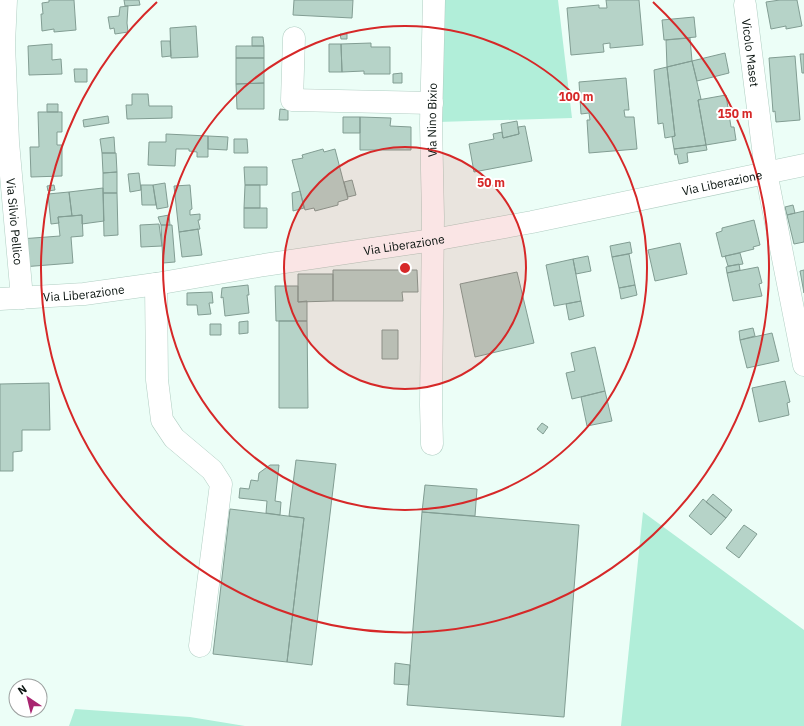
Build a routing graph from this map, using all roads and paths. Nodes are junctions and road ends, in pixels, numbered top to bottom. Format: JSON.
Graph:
{"nodes":[{"id":1,"x":6,"y":0,"type":"edge"},
{"id":2,"x":434,"y":0,"type":"edge"},
{"id":3,"x":745,"y":5,"type":"dead end"},
{"id":4,"x":294,"y":38,"type":"dead end"},
{"id":5,"x":432,"y":103,"type":"junction"},
{"id":6,"x":804,"y":165,"type":"edge"},
{"id":7,"x":766,"y":172,"type":"junction"},
{"id":8,"x":433,"y":240,"type":"junction"},
{"id":9,"x":156,"y":284,"type":"junction"},
{"id":10,"x":22,"y":298,"type":"junction"},
{"id":11,"x":0,"y":300,"type":"edge"},
{"id":12,"x":804,"y":365,"type":"edge"},
{"id":13,"x":432,"y":444,"type":"dead end"},
{"id":14,"x":200,"y":646,"type":"dead end"}],
"edges":[{"from":1,"to":10,"type":"main road","name":"Via Silvio Pellico"},
{"from":2,"to":5,"type":"main road","name":"Via Nino Bixio"},
{"from":3,"to":7,"type":"main road","name":"Vicolo Maset"},
{"from":4,"to":5,"type":"main road"},
{"from":5,"to":8,"type":"main road","name":"Via Nino Bixio"},
{"from":6,"to":7,"type":"main road","name":"Via Liberazione"},
{"from":7,"to":8,"type":"main road","name":"Via Liberazione"},
{"from":7,"to":12,"type":"main road","name":"Vicolo Maset"},
{"from":8,"to":9,"type":"main road","name":"Via Liberazione"},
{"from":8,"to":13,"type":"main road","name":"Via Nino Bixio"},
{"from":9,"to":10,"type":"main road","name":"Via Liberazione"},
{"from":9,"to":14,"type":"main road"},
{"from":10,"to":11,"type":"main road","name":"Via Liberazione"}]}
